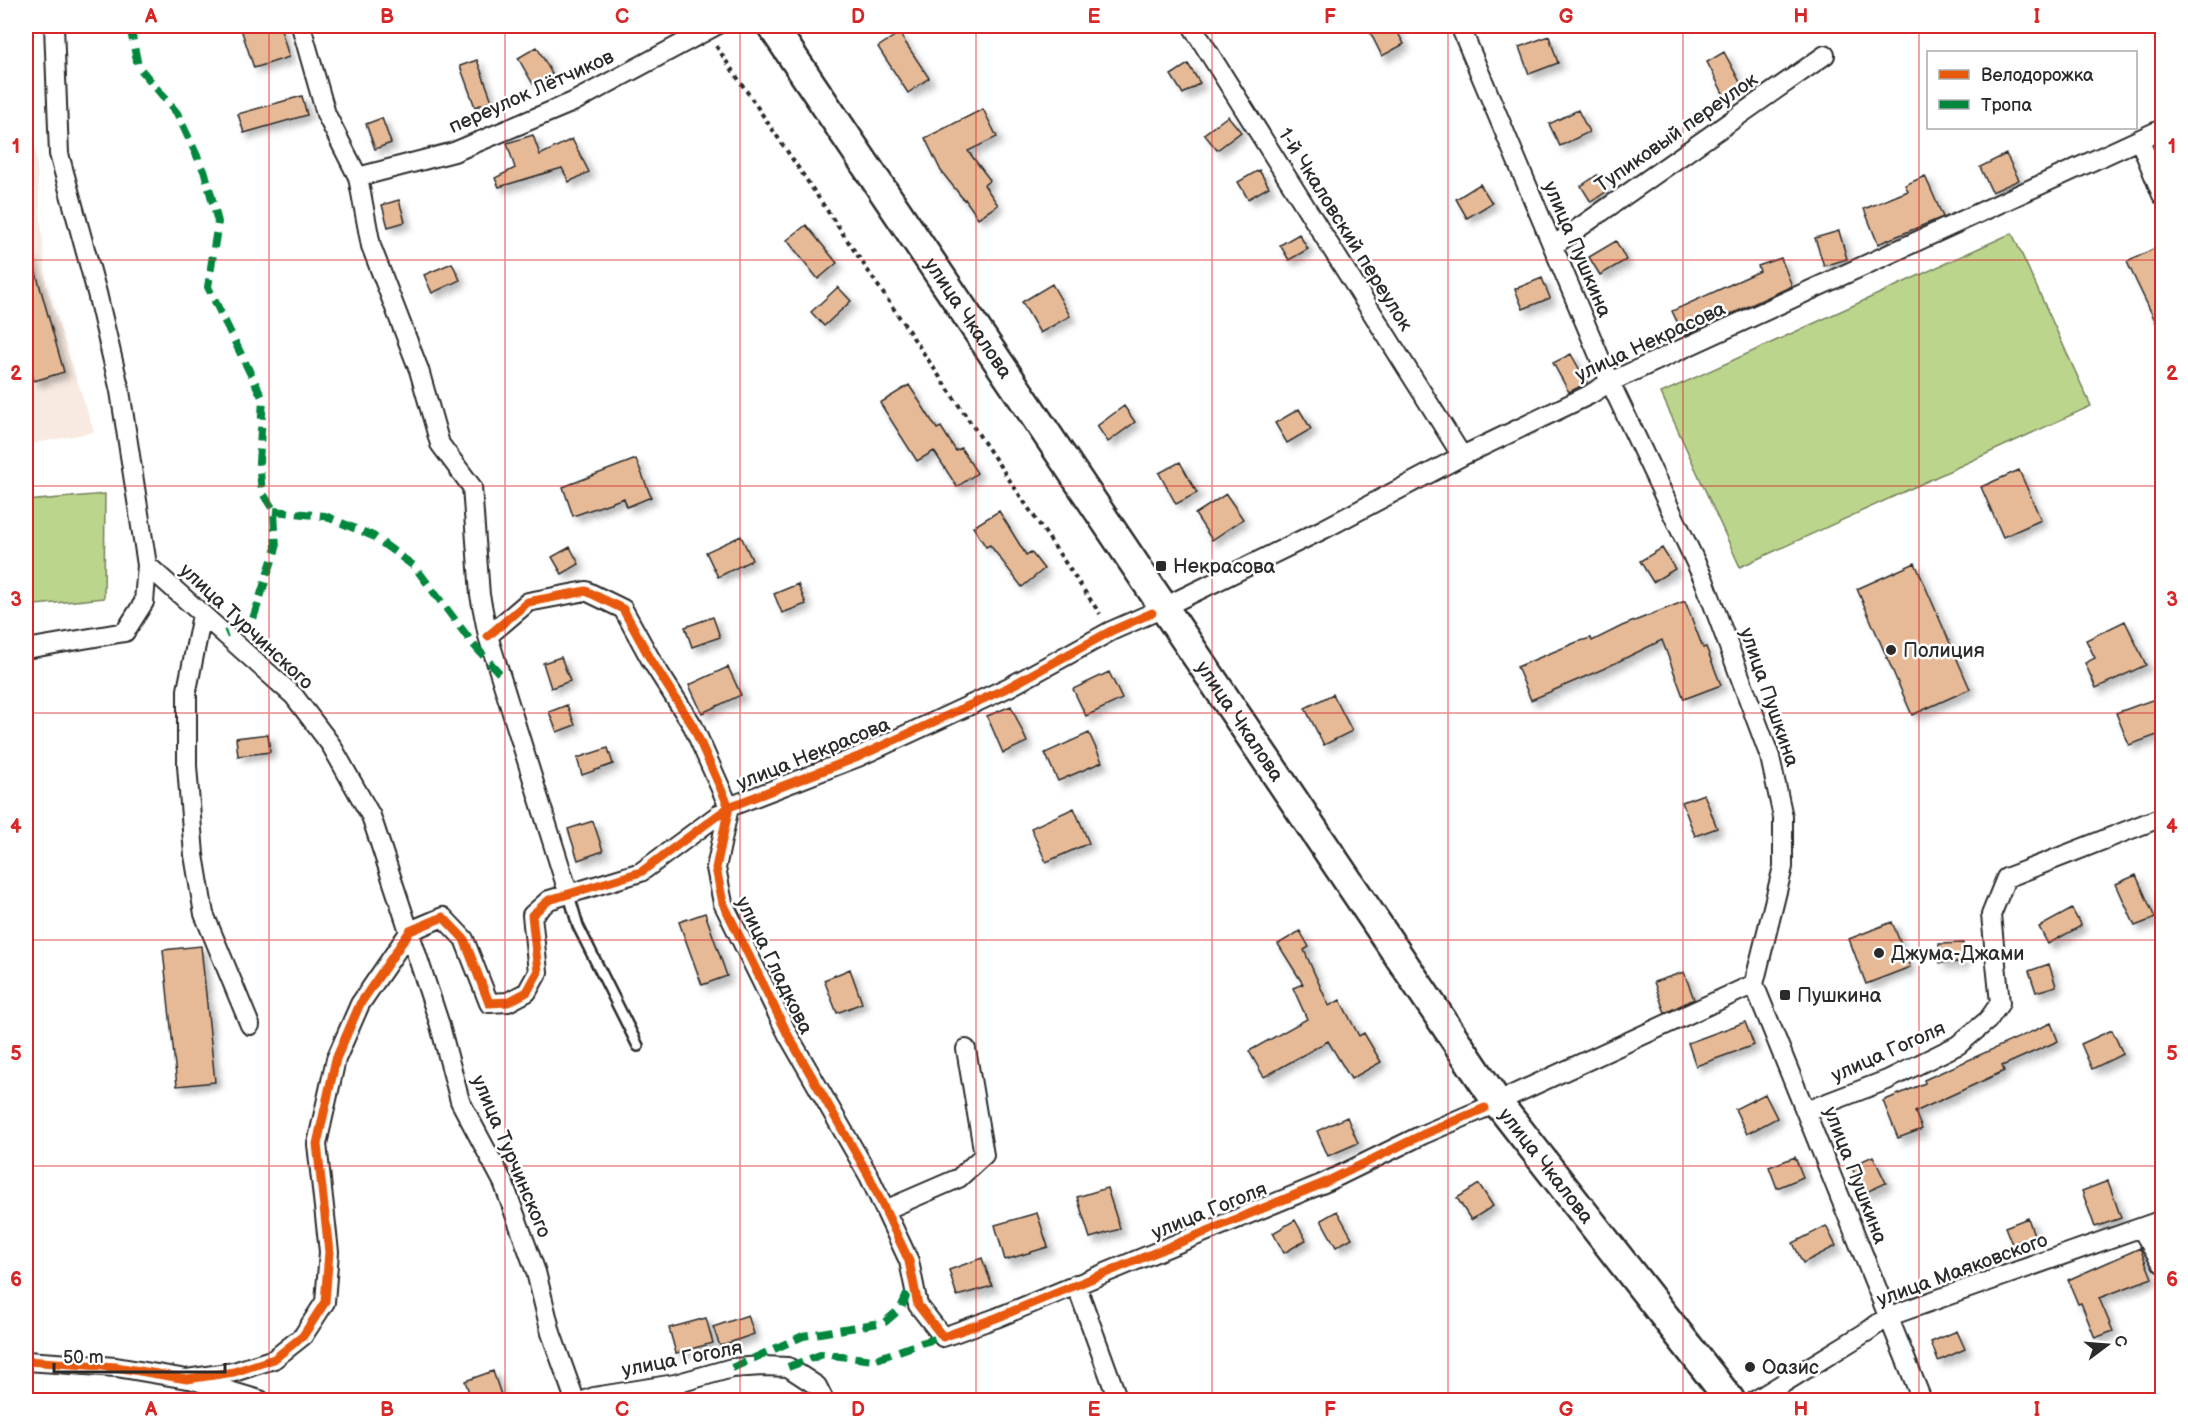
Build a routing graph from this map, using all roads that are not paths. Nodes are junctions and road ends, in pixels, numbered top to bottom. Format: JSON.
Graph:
{"nodes":[{"id":1,"x":54,"y":26,"type":"edge"},
{"id":2,"x":301,"y":26,"type":"edge"},
{"id":3,"x":756,"y":26,"type":"edge"},
{"id":4,"x":772,"y":26,"type":"edge"},
{"id":5,"x":1192,"y":26,"type":"edge"},
{"id":6,"x":1460,"y":26,"type":"edge"},
{"id":7,"x":710,"y":28,"type":"edge"},
{"id":8,"x":1825,"y":55,"type":"dead end"},
{"id":9,"x":2163,"y":129,"type":"edge"},
{"id":10,"x":2140,"y":141,"type":"junction"},
{"id":11,"x":358,"y":177,"type":"junction"},
{"id":12,"x":2163,"y":195,"type":"edge"},
{"id":13,"x":1553,"y":246,"type":"junction"},
{"id":14,"x":1610,"y":382,"type":"junction"},
{"id":15,"x":1462,"y":456,"type":"junction"},
{"id":16,"x":147,"y":565,"type":"junction"},
{"id":17,"x":1158,"y":610,"type":"junction"},
{"id":18,"x":202,"y":615,"type":"junction"},
{"id":19,"x":488,"y":636,"type":"junction"},
{"id":20,"x":26,"y":649,"type":"edge"},
{"id":21,"x":729,"y":807,"type":"junction"},
{"id":22,"x":2163,"y":817,"type":"edge"},
{"id":23,"x":569,"y":895,"type":"junction"},
{"id":24,"x":410,"y":931,"type":"junction"},
{"id":25,"x":1754,"y":984,"type":"junction"},
{"id":26,"x":250,"y":1025,"type":"dead end"},
{"id":27,"x":638,"y":1046,"type":"dead end"},
{"id":28,"x":966,"y":1049,"type":"dead end"},
{"id":29,"x":1491,"y":1105,"type":"junction"},
{"id":30,"x":1806,"y":1111,"type":"junction"},
{"id":31,"x":885,"y":1210,"type":"junction"},
{"id":32,"x":2163,"y":1220,"type":"edge"},
{"id":33,"x":2141,"y":1228,"type":"junction"},
{"id":34,"x":2163,"y":1263,"type":"edge"},
{"id":35,"x":1076,"y":1284,"type":"junction"},
{"id":36,"x":1887,"y":1317,"type":"junction"},
{"id":37,"x":943,"y":1337,"type":"joint"},
{"id":38,"x":26,"y":1360,"type":"edge"},
{"id":39,"x":188,"y":1379,"type":"junction"},
{"id":40,"x":675,"y":1384,"type":"junction"},
{"id":41,"x":592,"y":1399,"type":"edge"},
{"id":42,"x":260,"y":1401,"type":"edge"},
{"id":43,"x":575,"y":1401,"type":"edge"},
{"id":44,"x":665,"y":1401,"type":"edge"},
{"id":45,"x":824,"y":1401,"type":"edge"},
{"id":46,"x":1118,"y":1401,"type":"edge"},
{"id":47,"x":1712,"y":1401,"type":"edge"},
{"id":48,"x":1730,"y":1401,"type":"edge"},
{"id":49,"x":1756,"y":1401,"type":"edge"},
{"id":50,"x":1922,"y":1401,"type":"edge"}],
"edges":[{"from":1,"to":16,"type":"street"},
{"from":2,"to":11,"type":"street"},
{"from":3,"to":17,"type":"main road","name":"улица Чкалова"},
{"from":4,"to":17,"type":"main road","name":"улица Чкалова"},
{"from":5,"to":15,"type":"street","name":"1-й Чкаловский переулок"},
{"from":6,"to":13,"type":"street","name":"улица Пушкина"},
{"from":7,"to":11,"type":"street","name":"переулок Лётчиков"},
{"from":8,"to":13,"type":"street","name":"Тупиковый переулок"},
{"from":9,"to":10,"type":"street","name":"улица Некрасова"},
{"from":10,"to":12,"type":"street"},
{"from":10,"to":14,"type":"street","name":"улица Некрасова"},
{"from":11,"to":19,"type":"street"},
{"from":13,"to":14,"type":"street","name":"улица Пушкина"},
{"from":14,"to":15,"type":"street","name":"улица Некрасова"},
{"from":14,"to":25,"type":"street","name":"улица Пушкина"},
{"from":15,"to":17,"type":"street","name":"улица Некрасова"},
{"from":16,"to":18,"type":"street","name":"улица Турчинского"},
{"from":16,"to":20,"type":"street"},
{"from":17,"to":21,"type":"street","name":"улица Некрасова"},
{"from":17,"to":29,"type":"main road","name":"улица Чкалова"},
{"from":18,"to":24,"type":"street","name":"улица Турчинского"},
{"from":18,"to":26,"type":"street"},
{"from":19,"to":21,"type":"street"},
{"from":19,"to":23,"type":"street"},
{"from":21,"to":23,"type":"street","name":"улица Некрасова"},
{"from":21,"to":31,"type":"street","name":"улица Гладкова"},
{"from":22,"to":30,"type":"street","name":"улица Гоголя"},
{"from":23,"to":24,"type":"street","name":"улица Некрасова"},
{"from":23,"to":27,"type":"lane"},
{"from":24,"to":39,"type":"street"},
{"from":24,"to":43,"type":"street","name":"улица Турчинского"},
{"from":25,"to":29,"type":"street","name":"улица Гоголя"},
{"from":25,"to":30,"type":"street","name":"улица Пушкина"},
{"from":28,"to":31,"type":"street"},
{"from":29,"to":35,"type":"street","name":"улица Гоголя"},
{"from":29,"to":47,"type":"main road","name":"улица Чкалова"},
{"from":29,"to":48,"type":"main road","name":"улица Чкалова"},
{"from":30,"to":36,"type":"street","name":"улица Пушкина"},
{"from":31,"to":37,"type":"street","name":"улица Гладкова"},
{"from":32,"to":33,"type":"street","name":"улица Маяковского"},
{"from":33,"to":34,"type":"street"},
{"from":33,"to":36,"type":"street","name":"улица Маяковского"},
{"from":35,"to":37,"type":"street","name":"улица Гоголя"},
{"from":35,"to":46,"type":"street"},
{"from":36,"to":49,"type":"street","name":"улица Маяковского"},
{"from":36,"to":50,"type":"street","name":"улица Пушкина"},
{"from":38,"to":39,"type":"street"},
{"from":39,"to":42,"type":"street"},
{"from":40,"to":41,"type":"street","name":"улица Гоголя"},
{"from":40,"to":44,"type":"street"},
{"from":40,"to":45,"type":"street","name":"улица Гоголя"}]}
